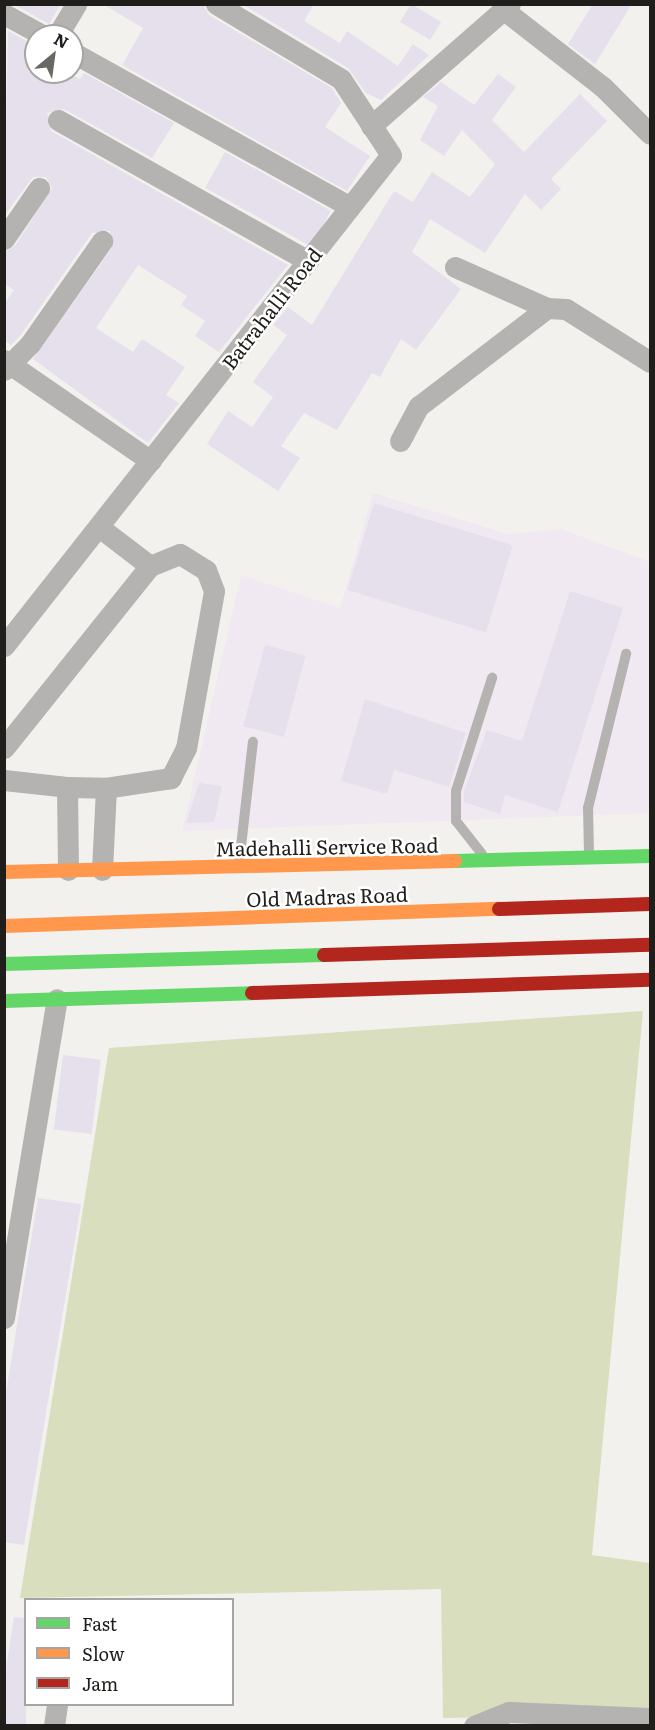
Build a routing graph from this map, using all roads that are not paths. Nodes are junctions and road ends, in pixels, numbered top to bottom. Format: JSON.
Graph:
{"nodes":[{"id":1,"x":76,"y":4,"type":"edge"},
{"id":2,"x":216,"y":4,"type":"edge"},
{"id":3,"x":507,"y":7,"type":"edge"},
{"id":4,"x":4,"y":14,"type":"edge"},
{"id":5,"x":64,"y":24,"type":"edge"},
{"id":6,"x":24,"y":25,"type":"edge"},
{"id":7,"x":84,"y":58,"type":"edge"},
{"id":8,"x":58,"y":120,"type":"dead end"},
{"id":9,"x":371,"y":126,"type":"junction"},
{"id":10,"x":651,"y":134,"type":"edge"},
{"id":11,"x":39,"y":188,"type":"dead end"},
{"id":12,"x":350,"y":207,"type":"junction"},
{"id":13,"x":4,"y":239,"type":"edge"},
{"id":14,"x":102,"y":240,"type":"dead end"},
{"id":15,"x":308,"y":261,"type":"junction"},
{"id":16,"x":455,"y":267,"type":"dead end"},
{"id":17,"x":547,"y":308,"type":"junction"},
{"id":18,"x":651,"y":362,"type":"edge"},
{"id":19,"x":6,"y":365,"type":"edge"},
{"id":20,"x":400,"y":441,"type":"dead end"},
{"id":21,"x":151,"y":461,"type":"junction"},
{"id":22,"x":99,"y":527,"type":"junction"},
{"id":23,"x":150,"y":566,"type":"junction"},
{"id":24,"x":4,"y":646,"type":"edge"},
{"id":25,"x":626,"y":654,"type":"dead end"},
{"id":26,"x":492,"y":678,"type":"dead end"},
{"id":27,"x":253,"y":742,"type":"dead end"},
{"id":28,"x":4,"y":748,"type":"edge"},
{"id":29,"x":4,"y":780,"type":"edge"},
{"id":30,"x":67,"y":787,"type":"junction"},
{"id":31,"x":106,"y":788,"type":"junction"},
{"id":32,"x":651,"y":856,"type":"edge"},
{"id":33,"x":590,"y":858,"type":"junction"},
{"id":34,"x":488,"y":861,"type":"junction"},
{"id":35,"x":239,"y":867,"type":"junction"},
{"id":36,"x":68,"y":870,"type":"junction"},
{"id":37,"x":102,"y":870,"type":"junction"},
{"id":38,"x":4,"y":872,"type":"edge"},
{"id":39,"x":651,"y":904,"type":"edge"},
{"id":40,"x":4,"y":926,"type":"edge"},
{"id":41,"x":651,"y":945,"type":"edge"},
{"id":42,"x":4,"y":964,"type":"edge"},
{"id":43,"x":651,"y":980,"type":"edge"},
{"id":44,"x":57,"y":999,"type":"junction"},
{"id":45,"x":4,"y":1002,"type":"edge"},
{"id":46,"x":5,"y":1307,"type":"edge"},
{"id":47,"x":57,"y":1706,"type":"edge"},
{"id":48,"x":651,"y":1718,"type":"edge"},
{"id":49,"x":54,"y":1725,"type":"edge"},
{"id":50,"x":474,"y":1725,"type":"edge"}],
"edges":[{"from":1,"to":5,"type":"street"},
{"from":2,"to":9,"type":"street","name":"Batrahalli Road"},
{"from":3,"to":9,"type":"street"},
{"from":3,"to":10,"type":"street"},
{"from":4,"to":6,"type":"street"},
{"from":7,"to":12,"type":"street"},
{"from":8,"to":15,"type":"street"},
{"from":9,"to":12,"type":"street","name":"Batrahalli Road"},
{"from":11,"to":13,"type":"street"},
{"from":12,"to":15,"type":"street","name":"Batrahalli Road"},
{"from":14,"to":19,"type":"street"},
{"from":15,"to":21,"type":"street","name":"Batrahalli Road"},
{"from":16,"to":17,"type":"street"},
{"from":17,"to":18,"type":"street"},
{"from":17,"to":20,"type":"street"},
{"from":19,"to":21,"type":"street"},
{"from":21,"to":22,"type":"street","name":"Batrahalli Road"},
{"from":22,"to":23,"type":"street"},
{"from":22,"to":24,"type":"street","name":"Batrahalli Road"},
{"from":23,"to":28,"type":"street"},
{"from":23,"to":31,"type":"street"},
{"from":25,"to":33,"type":"lane"},
{"from":26,"to":34,"type":"lane"},
{"from":27,"to":35,"type":"lane"},
{"from":29,"to":30,"type":"street"},
{"from":30,"to":31,"type":"street"},
{"from":30,"to":36,"type":"street"},
{"from":31,"to":37,"type":"street"},
{"from":32,"to":33,"type":"main road","name":"Madehalli Service Road"},
{"from":33,"to":34,"type":"main road","name":"Madehalli Service Road"},
{"from":34,"to":35,"type":"main road","name":"Madehalli Service Road"},
{"from":35,"to":37,"type":"main road","name":"Madehalli Service Road"},
{"from":36,"to":37,"type":"main road","name":"Madehalli Service Road"},
{"from":36,"to":38,"type":"main road","name":"Madehalli Service Road"},
{"from":39,"to":40,"type":"main road","name":"Old Madras Road"},
{"from":41,"to":42,"type":"main road"},
{"from":43,"to":44,"type":"main road"},
{"from":44,"to":45,"type":"main road"},
{"from":44,"to":46,"type":"street"},
{"from":47,"to":49,"type":"street"},
{"from":48,"to":50,"type":"street"}]}
